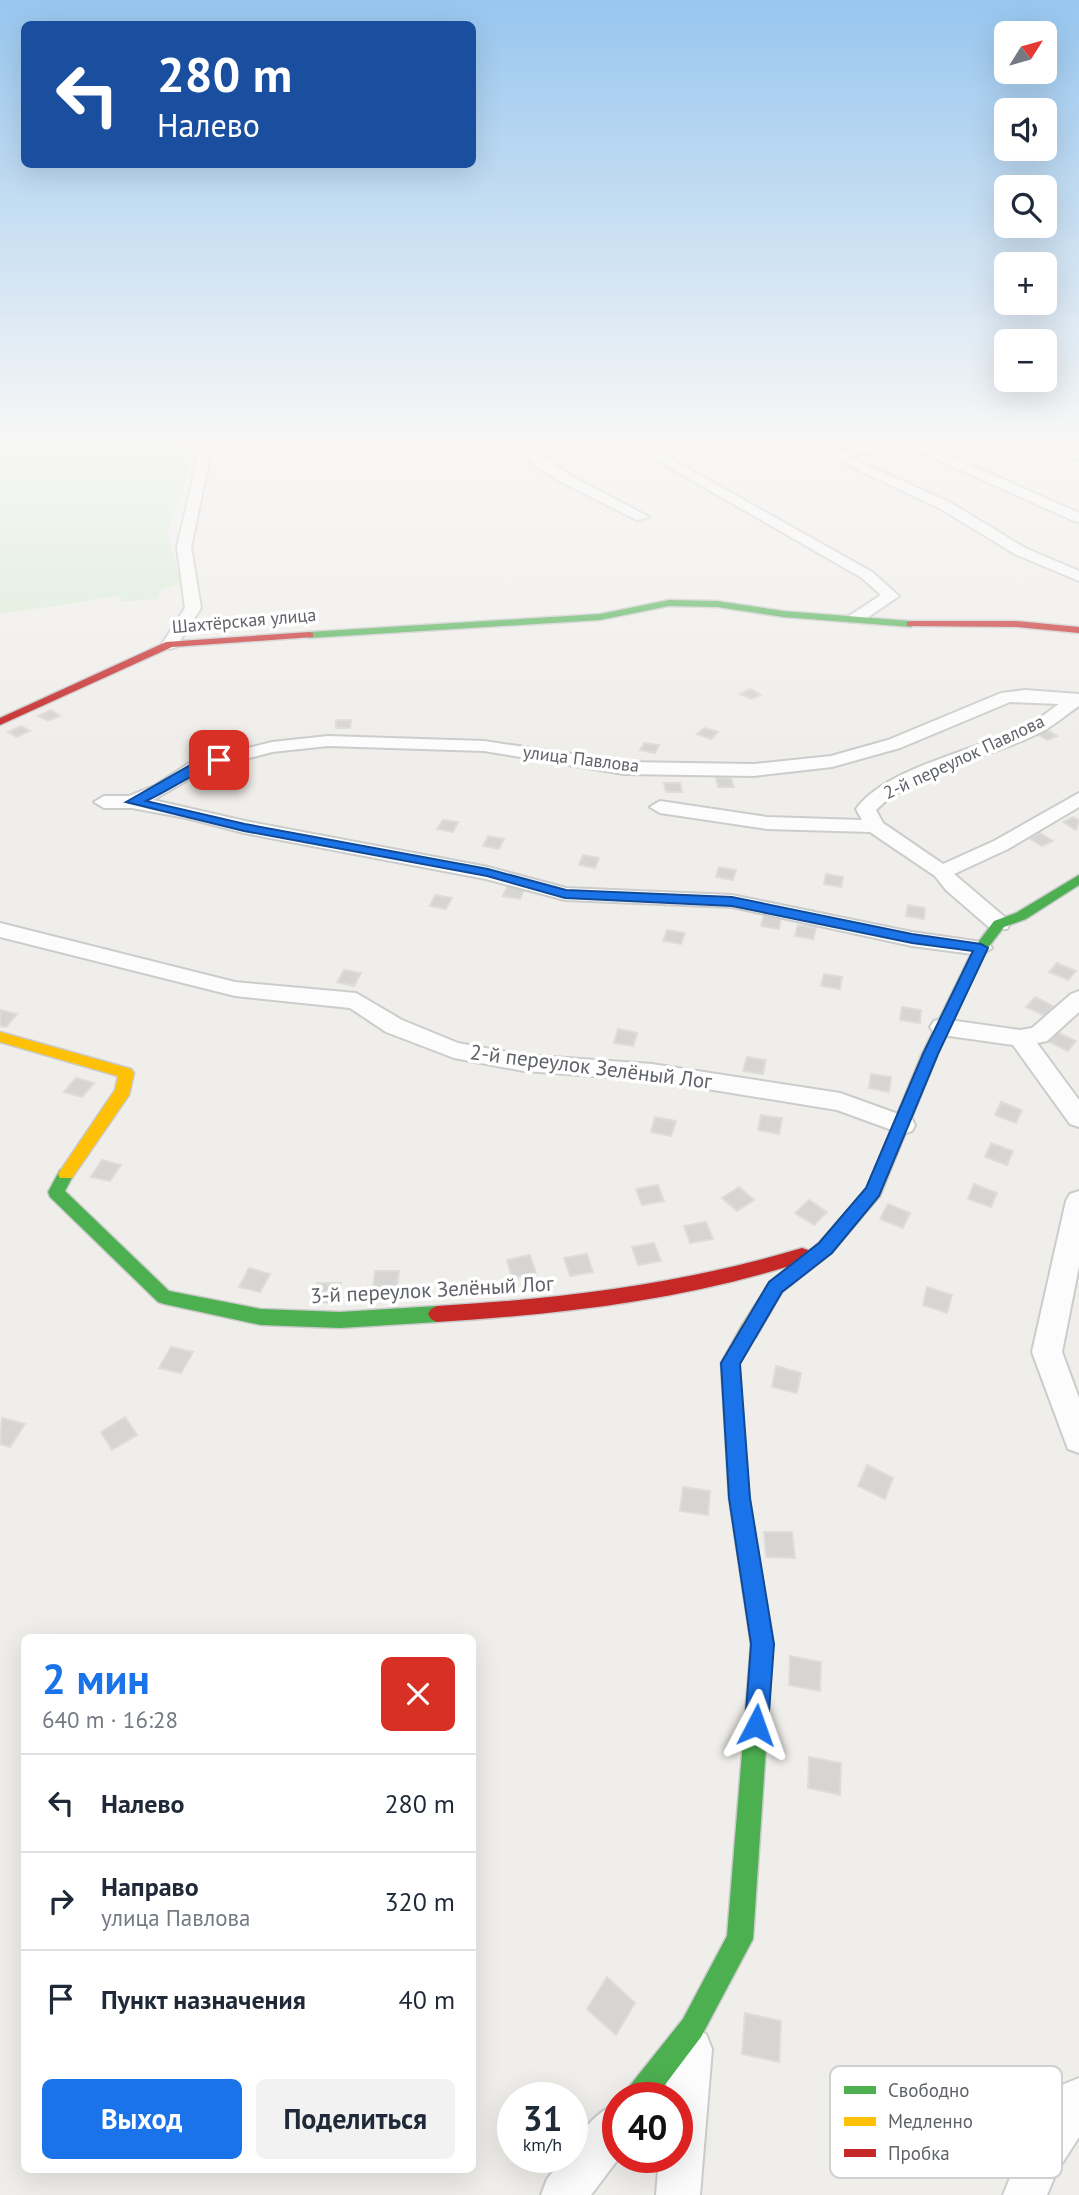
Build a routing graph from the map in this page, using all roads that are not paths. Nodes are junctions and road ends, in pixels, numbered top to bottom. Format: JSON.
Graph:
{"nodes":[{"id":1,"x":186,"y":539,"type":"edge"},
{"id":2,"x":804,"y":539,"type":"edge"},
{"id":3,"x":1001,"y":539,"type":"edge"},
{"id":4,"x":1079,"y":576,"type":"edge"},
{"id":5,"x":855,"y":619,"type":"junction"},
{"id":6,"x":1079,"y":630,"type":"edge"},
{"id":7,"x":170,"y":644,"type":"junction"},
{"id":8,"x":1076,"y":700,"type":"edge"},
{"id":9,"x":0,"y":722,"type":"edge"},
{"id":10,"x":1079,"y":799,"type":"edge"},
{"id":11,"x":104,"y":802,"type":"dead end"},
{"id":12,"x":132,"y":802,"type":"junction"},
{"id":13,"x":660,"y":807,"type":"dead end"},
{"id":14,"x":874,"y":826,"type":"junction"},
{"id":15,"x":942,"y":872,"type":"junction"},
{"id":16,"x":1079,"y":879,"type":"edge"},
{"id":17,"x":999,"y":924,"type":"junction"},
{"id":18,"x":0,"y":930,"type":"edge"},
{"id":19,"x":981,"y":948,"type":"junction"},
{"id":20,"x":1079,"y":999,"type":"edge"},
{"id":21,"x":942,"y":1027,"type":"junction"},
{"id":22,"x":0,"y":1037,"type":"edge"},
{"id":23,"x":1020,"y":1038,"type":"junction"},
{"id":24,"x":1079,"y":1118,"type":"edge"},
{"id":25,"x":902,"y":1125,"type":"junction"},
{"id":26,"x":1079,"y":1201,"type":"edge"},
{"id":27,"x":825,"y":1248,"type":"junction"},
{"id":28,"x":1079,"y":1439,"type":"edge"},
{"id":29,"x":692,"y":2028,"type":"junction"},
{"id":30,"x":650,"y":2082,"type":"edge"},
{"id":31,"x":1079,"y":2099,"type":"edge"},
{"id":32,"x":1062,"y":2125,"type":"edge"},
{"id":33,"x":602,"y":2145,"type":"edge"},
{"id":34,"x":1032,"y":2178,"type":"edge"},
{"id":35,"x":563,"y":2195,"type":"edge"},
{"id":36,"x":678,"y":2195,"type":"edge"},
{"id":37,"x":1025,"y":2195,"type":"edge"}],
"edges":[{"from":1,"to":7,"type":"street"},
{"from":2,"to":5,"type":"street"},
{"from":3,"to":4,"type":"street"},
{"from":5,"to":6,"type":"street","name":"Шахтёрская улица"},
{"from":5,"to":7,"type":"street","name":"Шахтёрская улица"},
{"from":7,"to":9,"type":"street","name":"Шахтёрская улица"},
{"from":8,"to":12,"type":"street","name":"улица Павлова"},
{"from":8,"to":14,"type":"street","name":"2-й переулок Павлова"},
{"from":10,"to":15,"type":"street"},
{"from":11,"to":12,"type":"street"},
{"from":12,"to":19,"type":"street"},
{"from":13,"to":14,"type":"street"},
{"from":14,"to":15,"type":"street"},
{"from":15,"to":17,"type":"street"},
{"from":16,"to":17,"type":"street"},
{"from":17,"to":19,"type":"street"},
{"from":18,"to":25,"type":"street","name":"2-й переулок Зелёный Лог"},
{"from":19,"to":21,"type":"street"},
{"from":20,"to":23,"type":"street"},
{"from":21,"to":23,"type":"street"},
{"from":21,"to":25,"type":"street"},
{"from":22,"to":27,"type":"street","name":"3-й переулок Зелёный Лог"},
{"from":23,"to":24,"type":"street"},
{"from":25,"to":27,"type":"street"},
{"from":26,"to":28,"type":"street"},
{"from":27,"to":29,"type":"street"},
{"from":29,"to":30,"type":"street"},
{"from":29,"to":36,"type":"street"},
{"from":31,"to":32,"type":"street"},
{"from":33,"to":35,"type":"street"},
{"from":34,"to":37,"type":"street"}]}
